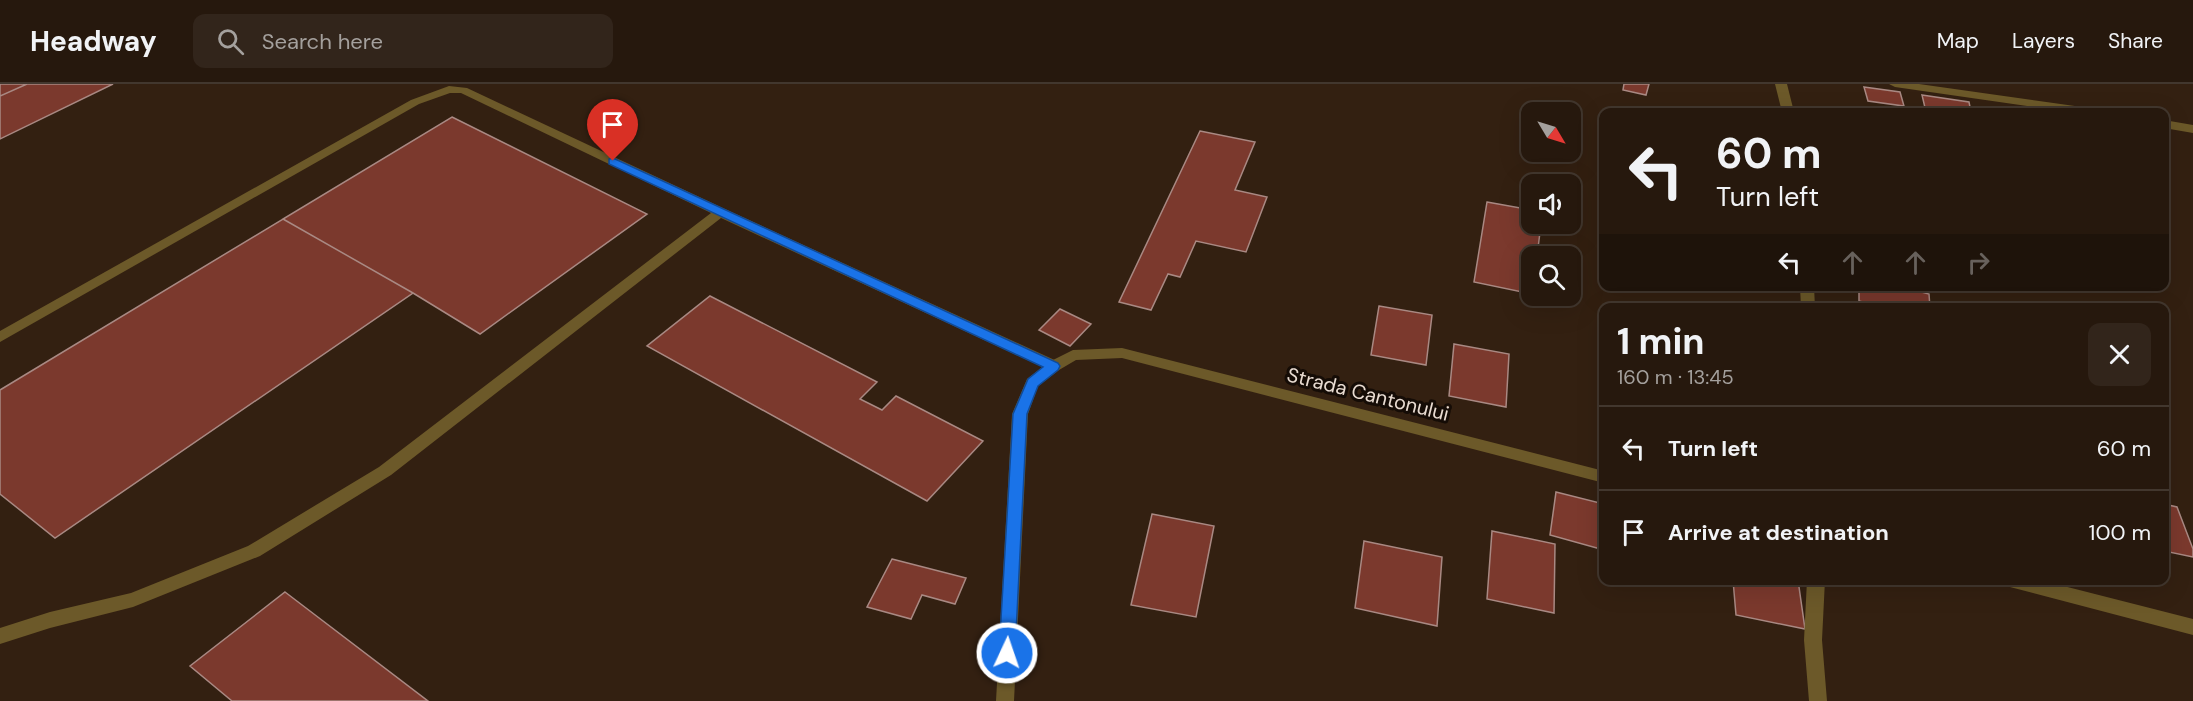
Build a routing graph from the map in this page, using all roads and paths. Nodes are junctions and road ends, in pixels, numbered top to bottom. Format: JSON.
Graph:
{"nodes":[{"id":1,"x":1780,"y":84,"type":"edge"},
{"id":2,"x":1895,"y":84,"type":"edge"},
{"id":3,"x":1787,"y":108,"type":"edge"},
{"id":4,"x":2061,"y":108,"type":"edge"},
{"id":5,"x":2169,"y":125,"type":"edge"},
{"id":6,"x":2193,"y":129,"type":"edge"},
{"id":7,"x":720,"y":213,"type":"junction"},
{"id":8,"x":0,"y":337,"type":"edge"},
{"id":9,"x":1054,"y":366,"type":"junction"},
{"id":10,"x":1599,"y":476,"type":"edge"},
{"id":11,"x":1816,"y":585,"type":"edge"},
{"id":12,"x":2029,"y":585,"type":"edge"},
{"id":13,"x":2193,"y":627,"type":"edge"},
{"id":14,"x":0,"y":636,"type":"edge"},
{"id":15,"x":1005,"y":701,"type":"edge"},
{"id":16,"x":1818,"y":701,"type":"edge"}],
"edges":[{"from":1,"to":3,"type":"street"},
{"from":2,"to":4,"type":"street"},
{"from":5,"to":6,"type":"street"},
{"from":7,"to":8,"type":"street"},
{"from":7,"to":9,"type":"street"},
{"from":7,"to":14,"type":"street"},
{"from":9,"to":10,"type":"street","name":"Strada Cantonului"},
{"from":9,"to":15,"type":"street","name":"Strada Cantonului"},
{"from":11,"to":16,"type":"street"},
{"from":12,"to":13,"type":"street"}]}
